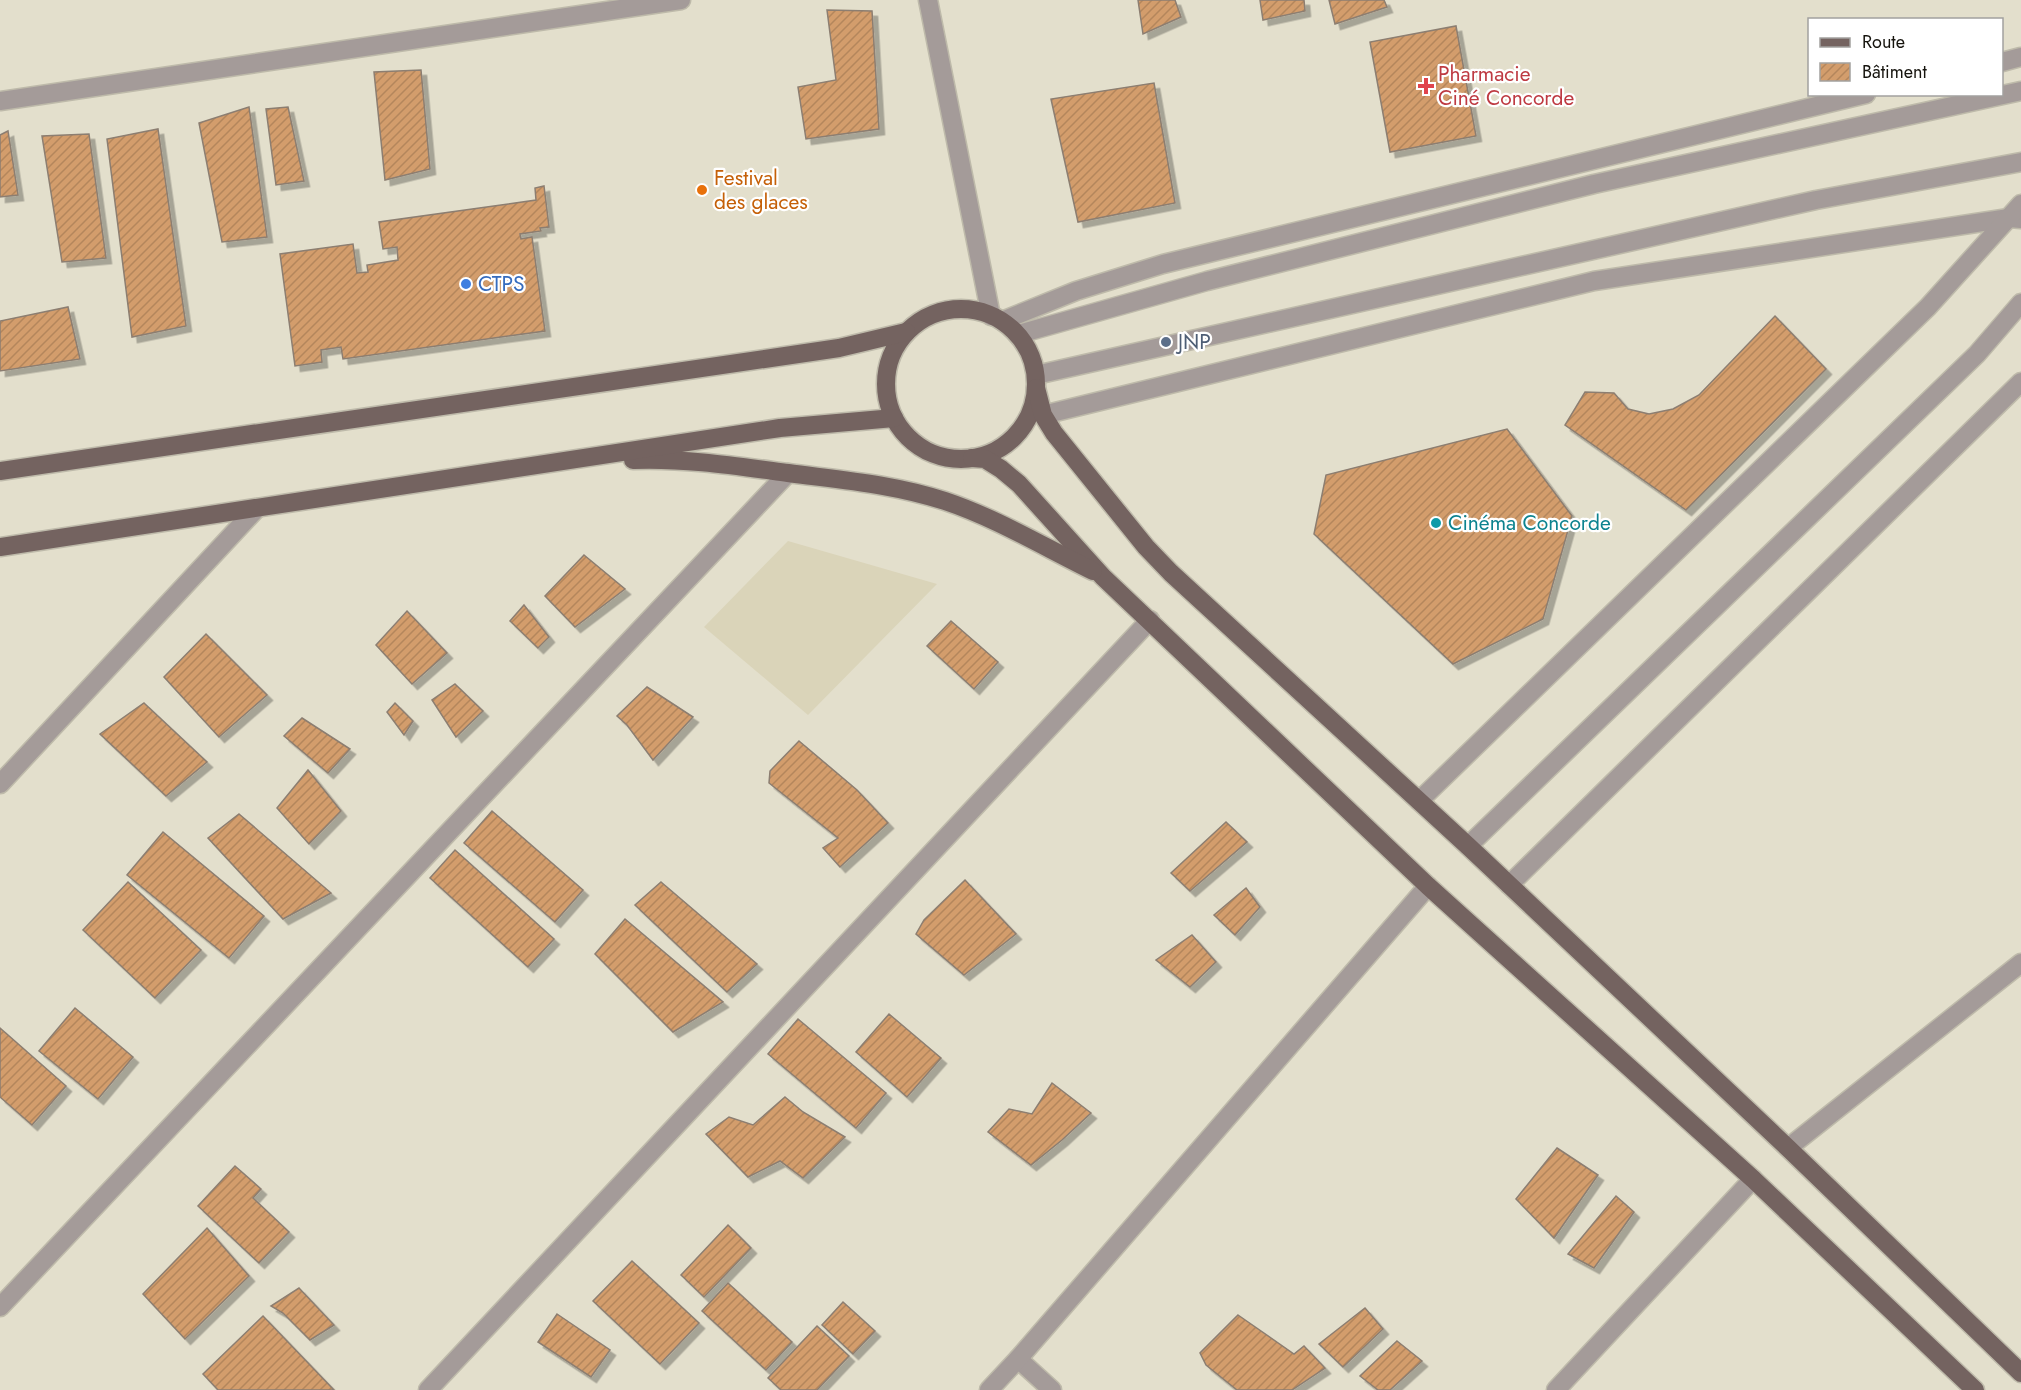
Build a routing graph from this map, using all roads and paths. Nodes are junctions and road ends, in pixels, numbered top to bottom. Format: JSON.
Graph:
{"nodes":[{"id":1,"x":681,"y":0,"type":"edge"},
{"id":2,"x":928,"y":0,"type":"edge"},
{"id":3,"x":2021,"y":57,"type":"edge"},
{"id":4,"x":2003,"y":62,"type":"edge"},
{"id":5,"x":2021,"y":91,"type":"edge"},
{"id":6,"x":2003,"y":95,"type":"edge"},
{"id":7,"x":1858,"y":96,"type":"edge"},
{"id":8,"x":1998,"y":96,"type":"edge"},
{"id":9,"x":0,"y":101,"type":"edge"},
{"id":10,"x":2021,"y":162,"type":"edge"},
{"id":11,"x":2017,"y":214,"type":"edge"},
{"id":12,"x":2021,"y":303,"type":"edge"},
{"id":13,"x":997,"y":318,"type":"junction"},
{"id":14,"x":906,"y":332,"type":"junction"},
{"id":15,"x":1019,"y":334,"type":"junction"},
{"id":16,"x":1036,"y":382,"type":"junction"},
{"id":17,"x":2021,"y":382,"type":"edge"},
{"id":18,"x":1042,"y":415,"type":"junction"},
{"id":19,"x":894,"y":418,"type":"junction"},
{"id":20,"x":972,"y":458,"type":"junction"},
{"id":21,"x":548,"y":465,"type":"junction"},
{"id":22,"x":0,"y":471,"type":"edge"},
{"id":23,"x":788,"y":473,"type":"junction"},
{"id":24,"x":257,"y":508,"type":"junction"},
{"id":25,"x":0,"y":547,"type":"edge"},
{"id":26,"x":1103,"y":577,"type":"junction"},
{"id":27,"x":1150,"y":621,"type":"junction"},
{"id":28,"x":0,"y":784,"type":"edge"},
{"id":29,"x":1419,"y":801,"type":"junction"},
{"id":30,"x":1468,"y":846,"type":"junction"},
{"id":31,"x":1509,"y":885,"type":"junction"},
{"id":32,"x":1428,"y":886,"type":"junction"},
{"id":33,"x":2021,"y":963,"type":"edge"},
{"id":34,"x":1788,"y":1148,"type":"junction"},
{"id":35,"x":1753,"y":1179,"type":"junction"},
{"id":36,"x":0,"y":1307,"type":"edge"},
{"id":37,"x":1018,"y":1359,"type":"junction"},
{"id":38,"x":2021,"y":1373,"type":"edge"},
{"id":39,"x":428,"y":1390,"type":"edge"},
{"id":40,"x":989,"y":1390,"type":"edge"},
{"id":41,"x":1052,"y":1390,"type":"edge"},
{"id":42,"x":1557,"y":1390,"type":"edge"},
{"id":43,"x":1975,"y":1390,"type":"edge"}],
"edges":[{"from":1,"to":9,"type":"street"},
{"from":2,"to":13,"type":"street"},
{"from":3,"to":4,"type":"street"},
{"from":5,"to":6,"type":"street"},
{"from":7,"to":13,"type":"street"},
{"from":8,"to":15,"type":"street"},
{"from":10,"to":16,"type":"street"},
{"from":11,"to":18,"type":"street"},
{"from":11,"to":29,"type":"street"},
{"from":12,"to":30,"type":"street"},
{"from":13,"to":14,"type":"main road"},
{"from":13,"to":15,"type":"main road"},
{"from":14,"to":19,"type":"main road"},
{"from":14,"to":22,"type":"main road"},
{"from":15,"to":16,"type":"main road"},
{"from":16,"to":18,"type":"main road"},
{"from":16,"to":20,"type":"main road"},
{"from":17,"to":31,"type":"street"},
{"from":18,"to":29,"type":"main road"},
{"from":19,"to":20,"type":"main road"},
{"from":19,"to":21,"type":"main road"},
{"from":20,"to":26,"type":"main road"},
{"from":21,"to":23,"type":"main road"},
{"from":21,"to":24,"type":"main road"},
{"from":23,"to":26,"type":"main road"},
{"from":23,"to":36,"type":"street"},
{"from":24,"to":25,"type":"main road"},
{"from":24,"to":28,"type":"street"},
{"from":26,"to":27,"type":"main road"},
{"from":27,"to":32,"type":"main road"},
{"from":27,"to":39,"type":"street"},
{"from":29,"to":30,"type":"main road"},
{"from":30,"to":31,"type":"main road"},
{"from":31,"to":34,"type":"main road"},
{"from":32,"to":35,"type":"main road"},
{"from":32,"to":37,"type":"street"},
{"from":33,"to":34,"type":"street"},
{"from":34,"to":38,"type":"main road"},
{"from":35,"to":42,"type":"street"},
{"from":35,"to":43,"type":"main road"},
{"from":37,"to":40,"type":"street"},
{"from":37,"to":41,"type":"street"}]}
